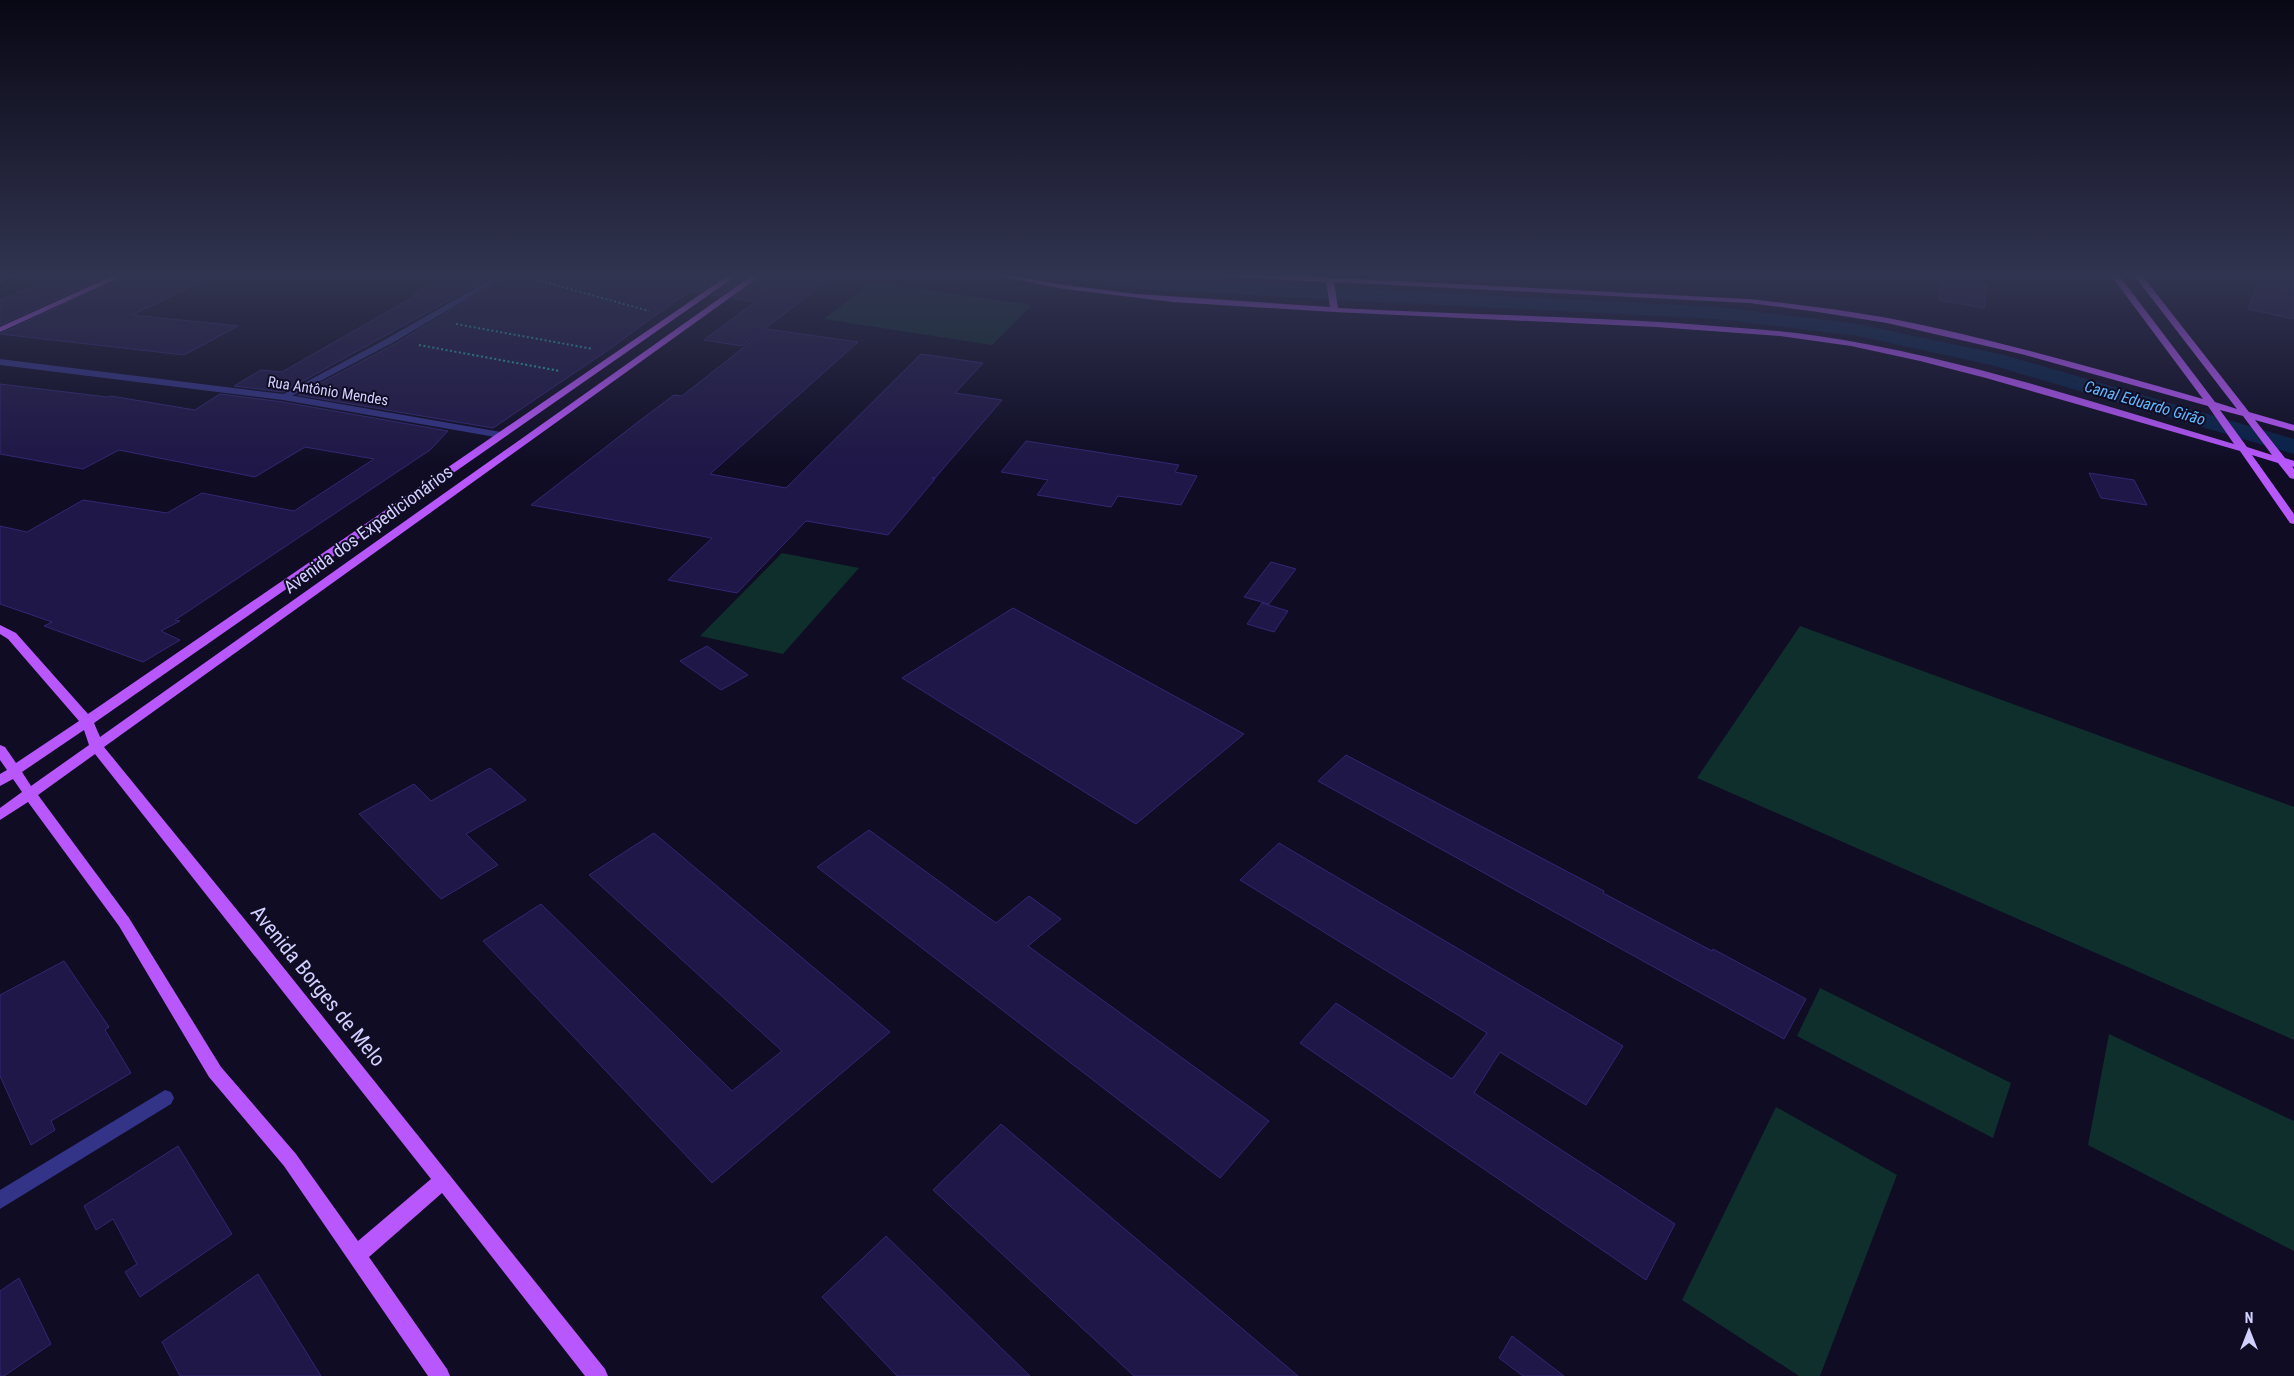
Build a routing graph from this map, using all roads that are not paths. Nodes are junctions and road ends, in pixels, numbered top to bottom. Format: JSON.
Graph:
{"nodes":[{"id":1,"x":394,"y":338,"type":"edge"},
{"id":2,"x":643,"y":338,"type":"edge"},
{"id":3,"x":669,"y":338,"type":"edge"},
{"id":4,"x":1811,"y":338,"type":"edge"},
{"id":5,"x":1971,"y":338,"type":"edge"},
{"id":6,"x":2162,"y":338,"type":"edge"},
{"id":7,"x":2186,"y":338,"type":"edge"},
{"id":8,"x":0,"y":362,"type":"edge"},
{"id":9,"x":284,"y":397,"type":"junction"},
{"id":10,"x":2212,"y":405,"type":"junction"},
{"id":11,"x":2246,"y":414,"type":"junction"},
{"id":12,"x":2294,"y":428,"type":"edge"},
{"id":13,"x":501,"y":436,"type":"junction"},
{"id":14,"x":2241,"y":449,"type":"junction"},
{"id":15,"x":2283,"y":461,"type":"junction"},
{"id":16,"x":2294,"y":464,"type":"edge"},
{"id":17,"x":2294,"y":476,"type":"edge"},
{"id":18,"x":2294,"y":521,"type":"edge"},
{"id":19,"x":0,"y":629,"type":"edge"},
{"id":20,"x":87,"y":722,"type":"junction"},
{"id":21,"x":97,"y":747,"type":"junction"},
{"id":22,"x":0,"y":750,"type":"edge"},
{"id":23,"x":14,"y":771,"type":"junction"},
{"id":24,"x":0,"y":781,"type":"edge"},
{"id":25,"x":30,"y":794,"type":"junction"},
{"id":26,"x":0,"y":815,"type":"edge"},
{"id":27,"x":165,"y":1098,"type":"dead end"},
{"id":28,"x":444,"y":1180,"type":"junction"},
{"id":29,"x":0,"y":1200,"type":"edge"},
{"id":30,"x":357,"y":1254,"type":"junction"},
{"id":31,"x":440,"y":1376,"type":"edge"},
{"id":32,"x":598,"y":1376,"type":"edge"}],
"edges":[{"from":1,"to":9,"type":"street"},
{"from":2,"to":13,"type":"main road","name":"Avenida dos Expedicionários"},
{"from":3,"to":21,"type":"main road","name":"Avenida dos Expedicionários"},
{"from":4,"to":14,"type":"main road"},
{"from":5,"to":10,"type":"main road"},
{"from":6,"to":10,"type":"main road"},
{"from":7,"to":11,"type":"main road"},
{"from":8,"to":9,"type":"street","name":"Rua Antônio Mendes"},
{"from":9,"to":13,"type":"street","name":"Rua Antônio Mendes"},
{"from":10,"to":11,"type":"main road"},
{"from":10,"to":14,"type":"main road"},
{"from":11,"to":12,"type":"main road"},
{"from":11,"to":15,"type":"main road"},
{"from":13,"to":20,"type":"main road","name":"Avenida dos Expedicionários"},
{"from":14,"to":15,"type":"main road"},
{"from":14,"to":18,"type":"main road"},
{"from":15,"to":16,"type":"main road"},
{"from":15,"to":17,"type":"main road"},
{"from":19,"to":20,"type":"main road","name":"Avenida Borges de Melo"},
{"from":20,"to":21,"type":"main road","name":"Avenida Borges de Melo"},
{"from":20,"to":23,"type":"main road","name":"Avenida dos Expedicionários"},
{"from":21,"to":25,"type":"main road","name":"Avenida dos Expedicionários"},
{"from":21,"to":28,"type":"main road","name":"Avenida Borges de Melo"},
{"from":22,"to":23,"type":"main road"},
{"from":23,"to":24,"type":"main road","name":"Avenida dos Expedicionários"},
{"from":23,"to":25,"type":"main road"},
{"from":25,"to":26,"type":"main road","name":"Avenida dos Expedicionários"},
{"from":25,"to":30,"type":"main road"},
{"from":27,"to":29,"type":"street"},
{"from":28,"to":30,"type":"main road"},
{"from":28,"to":32,"type":"main road","name":"Avenida Borges de Melo"},
{"from":30,"to":31,"type":"main road"}]}
